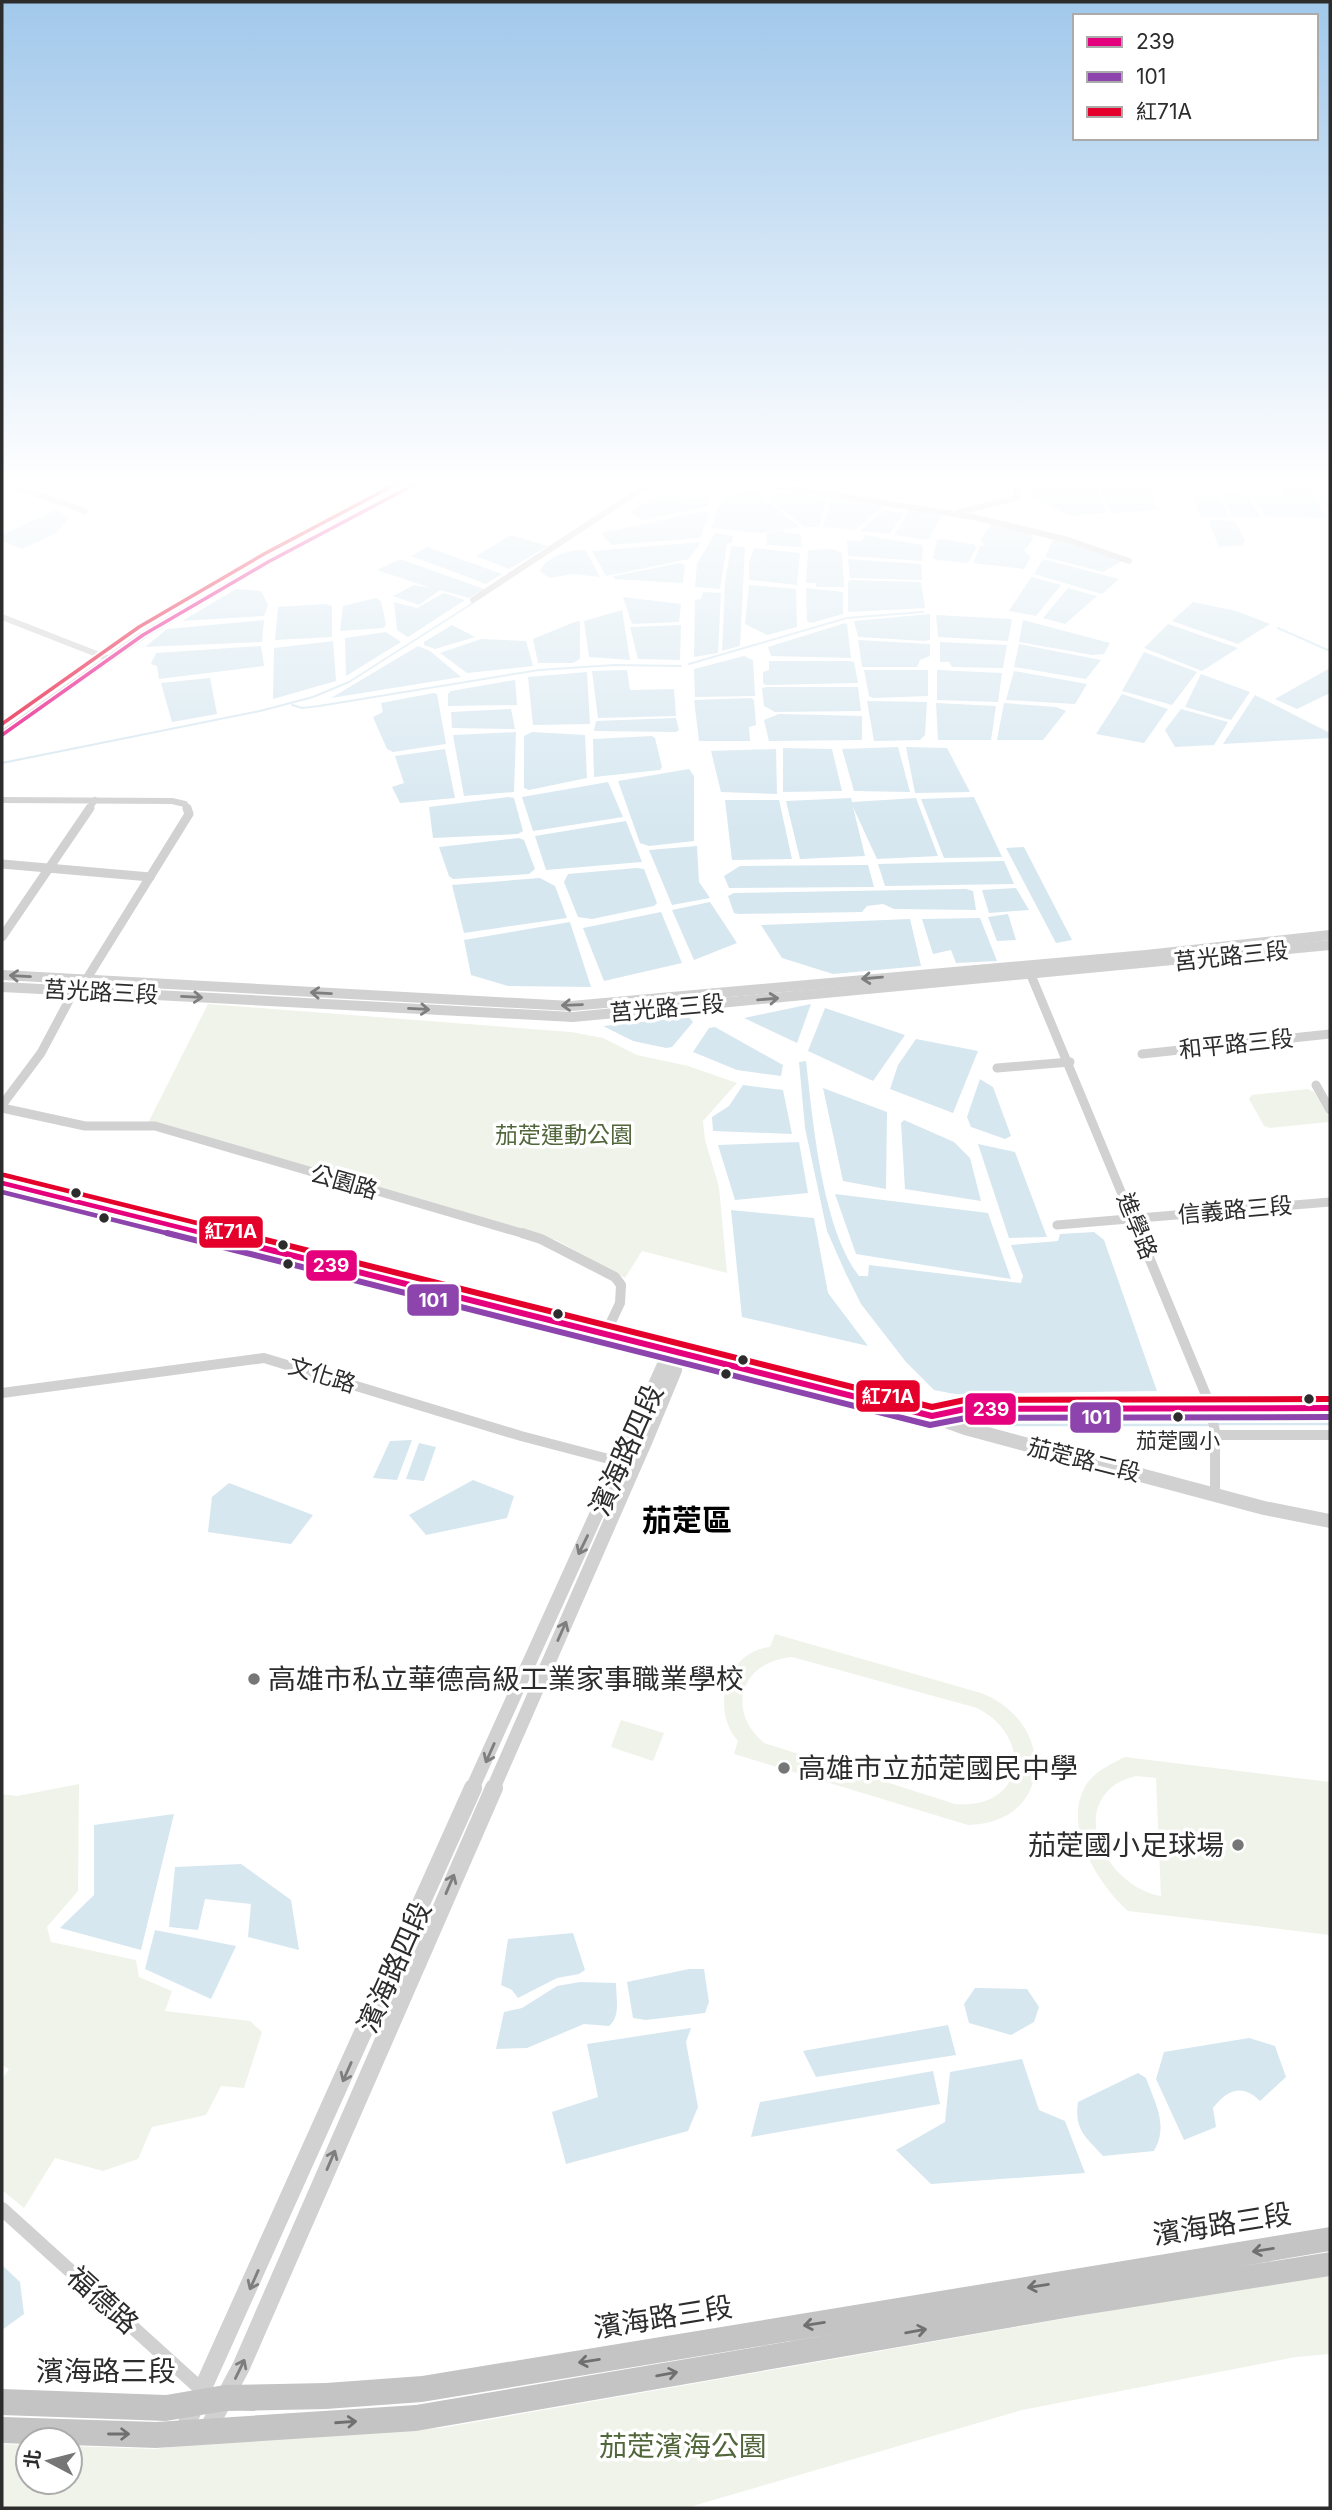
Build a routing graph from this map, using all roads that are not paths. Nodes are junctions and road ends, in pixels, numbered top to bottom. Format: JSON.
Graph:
{"nodes":[{"id":1,"x":206,"y":599,"type":"edge"},
{"id":2,"x":2,"y":617,"type":"edge"},
{"id":3,"x":107,"y":658,"type":"junction"},
{"id":4,"x":2,"y":735,"type":"edge"},
{"id":5,"x":2,"y":800,"type":"edge"},
{"id":6,"x":95,"y":800,"type":"junction"},
{"id":7,"x":2,"y":864,"type":"edge"},
{"id":8,"x":47,"y":868,"type":"junction"},
{"id":9,"x":150,"y":877,"type":"junction"},
{"id":10,"x":1330,"y":936,"type":"edge"},
{"id":11,"x":2,"y":937,"type":"edge"},
{"id":12,"x":1330,"y":945,"type":"edge"},
{"id":13,"x":1029,"y":970,"type":"junction"},
{"id":14,"x":2,"y":975,"type":"edge"},
{"id":15,"x":86,"y":980,"type":"junction"},
{"id":16,"x":796,"y":985,"type":"junction"},
{"id":17,"x":2,"y":986,"type":"edge"},
{"id":18,"x":74,"y":991,"type":"junction"},
{"id":19,"x":808,"y":995,"type":"junction"},
{"id":20,"x":1330,"y":1034,"type":"edge"},
{"id":21,"x":1142,"y":1054,"type":"dead end"},
{"id":22,"x":1070,"y":1062,"type":"junction"},
{"id":23,"x":997,"y":1068,"type":"dead end"},
{"id":24,"x":1316,"y":1085,"type":"dead end"},
{"id":25,"x":2,"y":1107,"type":"edge"},
{"id":26,"x":1330,"y":1110,"type":"edge"},
{"id":27,"x":2,"y":1183,"type":"edge"},
{"id":28,"x":1330,"y":1202,"type":"edge"},
{"id":29,"x":1134,"y":1219,"type":"junction"},
{"id":30,"x":1056,"y":1225,"type":"dead end"},
{"id":31,"x":605,"y":1335,"type":"junction"},
{"id":32,"x":676,"y":1352,"type":"junction"},
{"id":33,"x":2,"y":1393,"type":"edge"},
{"id":34,"x":1330,"y":1408,"type":"edge"},
{"id":35,"x":1213,"y":1413,"type":"junction"},
{"id":36,"x":932,"y":1416,"type":"junction"},
{"id":37,"x":1215,"y":1433,"type":"junction"},
{"id":38,"x":1330,"y":1435,"type":"edge"},
{"id":39,"x":627,"y":1464,"type":"junction"},
{"id":40,"x":1215,"y":1494,"type":"junction"},
{"id":41,"x":1330,"y":1521,"type":"edge"},
{"id":42,"x":2,"y":2209,"type":"edge"},
{"id":43,"x":1330,"y":2239,"type":"edge"},
{"id":44,"x":1330,"y":2264,"type":"edge"},
{"id":45,"x":1073,"y":2292,"type":"junction"},
{"id":46,"x":209,"y":2397,"type":"junction"},
{"id":47,"x":2,"y":2402,"type":"edge"},
{"id":48,"x":2,"y":2430,"type":"edge"},
{"id":49,"x":196,"y":2430,"type":"junction"}],
"edges":[{"from":1,"to":3,"type":"main road"},
{"from":2,"to":3,"type":"street"},
{"from":3,"to":4,"type":"main road"},
{"from":5,"to":6,"type":"street"},
{"from":6,"to":8,"type":"street"},
{"from":6,"to":9,"type":"street"},
{"from":7,"to":8,"type":"street"},
{"from":8,"to":9,"type":"street"},
{"from":8,"to":11,"type":"street"},
{"from":9,"to":15,"type":"street"},
{"from":10,"to":13,"type":"street","name":"莒光路三段"},
{"from":12,"to":13,"type":"street","name":"莒光路三段"},
{"from":13,"to":16,"type":"street","name":"莒光路三段","one_way":true},
{"from":13,"to":19,"type":"street","name":"莒光路三段"},
{"from":13,"to":22,"type":"street","name":"進學路"},
{"from":15,"to":14,"type":"street","name":"莒光路三段","one_way":true},
{"from":16,"to":15,"type":"street","name":"莒光路三段","one_way":true},
{"from":15,"to":18,"type":"street"},
{"from":16,"to":19,"type":"street"},
{"from":17,"to":18,"type":"street","name":"莒光路三段"},
{"from":18,"to":19,"type":"street","name":"莒光路三段","one_way":true},
{"from":18,"to":25,"type":"street"},
{"from":20,"to":21,"type":"street","name":"和平路三段"},
{"from":22,"to":23,"type":"street"},
{"from":22,"to":29,"type":"street","name":"進學路"},
{"from":24,"to":26,"type":"street"},
{"from":25,"to":31,"type":"street","name":"公園路"},
{"from":27,"to":31,"type":"street","name":"茄萣路二段"},
{"from":28,"to":29,"type":"street","name":"信義路三段"},
{"from":29,"to":30,"type":"street","name":"信義路三段"},
{"from":29,"to":35,"type":"street","name":"進學路"},
{"from":31,"to":32,"type":"street","name":"茄萣路二段"},
{"from":32,"to":36,"type":"street","name":"茄萣路二段"},
{"from":32,"to":39,"type":"street","name":"濱海路四段"},
{"from":33,"to":39,"type":"street","name":"文化路"},
{"from":34,"to":35,"type":"street"},
{"from":35,"to":36,"type":"street"},
{"from":35,"to":37,"type":"street","name":"進學路"},
{"from":36,"to":40,"type":"street","name":"茄萣路二段"},
{"from":37,"to":38,"type":"street"},
{"from":37,"to":40,"type":"street","name":"進學路"},
{"from":46,"to":39,"type":"street","name":"濱海路四段","one_way":true},
{"from":39,"to":46,"type":"street","name":"濱海路四段","one_way":true},
{"from":40,"to":41,"type":"street","name":"茄萣路二段"},
{"from":42,"to":46,"type":"street","name":"福德路"},
{"from":43,"to":45,"type":"main road","name":"濱海路三段","one_way":true},
{"from":44,"to":45,"type":"main road","name":"濱海路三段"},
{"from":45,"to":46,"type":"main road","name":"濱海路三段","one_way":true},
{"from":49,"to":45,"type":"main road","name":"濱海路三段","one_way":true},
{"from":46,"to":47,"type":"main road","name":"濱海路三段"},
{"from":46,"to":49,"type":"street","name":"濱海路四段"},
{"from":46,"to":49,"type":"street","name":"濱海路四段"},
{"from":48,"to":49,"type":"main road","name":"濱海路三段","one_way":true}]}
